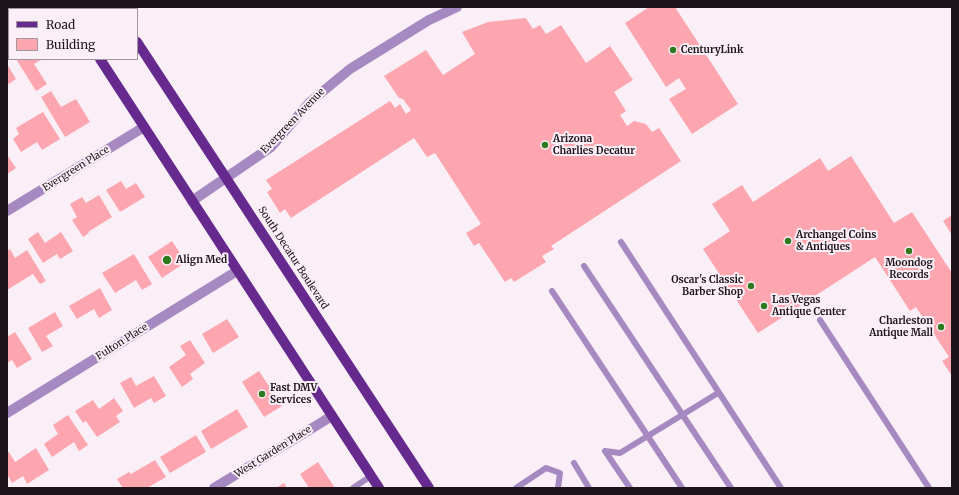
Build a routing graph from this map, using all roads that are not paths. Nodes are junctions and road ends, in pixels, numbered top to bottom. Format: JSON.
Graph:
{"nodes":[{"id":1,"x":458,"y":7,"type":"edge"},
{"id":2,"x":138,"y":44,"type":"edge"},
{"id":3,"x":101,"y":60,"type":"edge"},
{"id":4,"x":144,"y":127,"type":"junction"},
{"id":5,"x":227,"y":178,"type":"junction"},
{"id":6,"x":192,"y":201,"type":"junction"},
{"id":7,"x":7,"y":212,"type":"edge"},
{"id":8,"x":621,"y":242,"type":"dead end"},
{"id":9,"x":584,"y":266,"type":"dead end"},
{"id":10,"x":237,"y":271,"type":"junction"},
{"id":11,"x":552,"y":291,"type":"dead end"},
{"id":12,"x":820,"y":320,"type":"dead end"},
{"id":13,"x":718,"y":393,"type":"junction"},
{"id":14,"x":7,"y":413,"type":"edge"},
{"id":15,"x":684,"y":415,"type":"junction"},
{"id":16,"x":332,"y":416,"type":"junction"},
{"id":17,"x":648,"y":437,"type":"junction"},
{"id":18,"x":574,"y":463,"type":"dead end"},
{"id":19,"x":372,"y":476,"type":"junction"},
{"id":20,"x":214,"y":488,"type":"edge"},
{"id":21,"x":353,"y":488,"type":"edge"},
{"id":22,"x":379,"y":488,"type":"edge"},
{"id":23,"x":429,"y":488,"type":"edge"},
{"id":24,"x":516,"y":488,"type":"edge"},
{"id":25,"x":558,"y":488,"type":"edge"},
{"id":26,"x":589,"y":488,"type":"edge"},
{"id":27,"x":630,"y":488,"type":"edge"},
{"id":28,"x":682,"y":488,"type":"edge"},
{"id":29,"x":731,"y":488,"type":"edge"},
{"id":30,"x":781,"y":488,"type":"edge"},
{"id":31,"x":929,"y":488,"type":"edge"}],
"edges":[{"from":1,"to":5,"type":"street","name":"Evergreen Avenue"},
{"from":2,"to":5,"type":"main road","name":"South Decatur Boulevard"},
{"from":3,"to":4,"type":"main road"},
{"from":4,"to":6,"type":"main road"},
{"from":4,"to":7,"type":"street","name":"Evergreen Place"},
{"from":5,"to":6,"type":"street","name":"Evergreen Avenue"},
{"from":5,"to":23,"type":"main road","name":"South Decatur Boulevard"},
{"from":6,"to":10,"type":"main road"},
{"from":8,"to":13,"type":"lane"},
{"from":9,"to":15,"type":"lane"},
{"from":10,"to":14,"type":"street","name":"Fulton Place"},
{"from":10,"to":16,"type":"main road"},
{"from":11,"to":17,"type":"lane"},
{"from":12,"to":31,"type":"lane"},
{"from":13,"to":15,"type":"lane"},
{"from":13,"to":30,"type":"lane"},
{"from":15,"to":17,"type":"lane"},
{"from":15,"to":29,"type":"lane"},
{"from":16,"to":19,"type":"main road"},
{"from":16,"to":20,"type":"street","name":"West Garden Place"},
{"from":17,"to":27,"type":"lane"},
{"from":17,"to":28,"type":"lane"},
{"from":18,"to":26,"type":"lane"},
{"from":19,"to":21,"type":"lane"},
{"from":19,"to":22,"type":"main road"},
{"from":24,"to":25,"type":"lane"}]}
